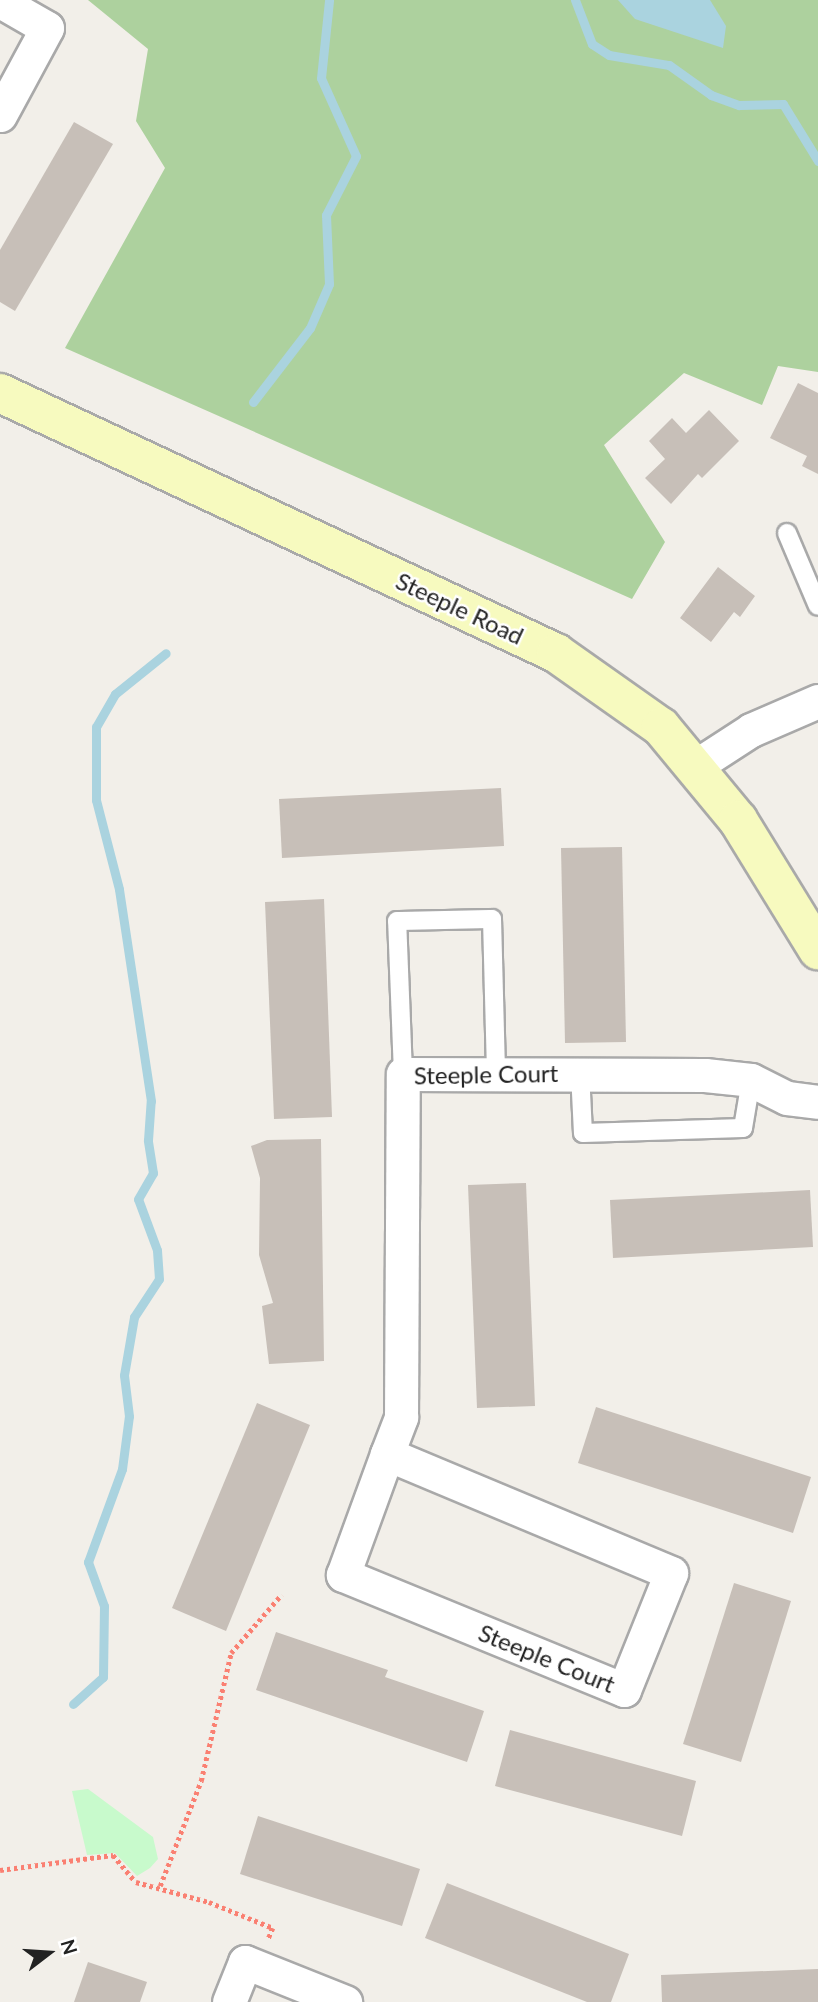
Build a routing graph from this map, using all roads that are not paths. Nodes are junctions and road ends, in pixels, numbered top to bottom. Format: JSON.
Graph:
{"nodes":[{"id":1,"x":0,"y":1,"type":"edge"},
{"id":2,"x":0,"y":115,"type":"edge"},
{"id":3,"x":0,"y":393,"type":"edge"},
{"id":4,"x":787,"y":533,"type":"dead end"},
{"id":5,"x":818,"y":606,"type":"edge"},
{"id":6,"x":818,"y":701,"type":"edge"},
{"id":7,"x":694,"y":767,"type":"junction"},
{"id":8,"x":818,"y":950,"type":"edge"},
{"id":9,"x":580,"y":1072,"type":"junction"},
{"id":10,"x":496,"y":1073,"type":"junction"},
{"id":11,"x":403,"y":1074,"type":"junction"},
{"id":12,"x":751,"y":1080,"type":"junction"},
{"id":13,"x":818,"y":1102,"type":"edge"},
{"id":14,"x":387,"y":1454,"type":"junction"},
{"id":15,"x":229,"y":2002,"type":"edge"},
{"id":16,"x":345,"y":2002,"type":"edge"}],
"edges":[{"from":1,"to":2,"type":"street"},
{"from":3,"to":7,"type":"street","name":"Steeple Road"},
{"from":4,"to":5,"type":"lane"},
{"from":6,"to":7,"type":"street"},
{"from":7,"to":8,"type":"street","name":"Steeple Road"},
{"from":9,"to":10,"type":"street","name":"Steeple Court"},
{"from":9,"to":12,"type":"street","name":"Steeple Court"},
{"from":9,"to":12,"type":"lane"},
{"from":10,"to":11,"type":"street","name":"Steeple Court"},
{"from":10,"to":11,"type":"lane"},
{"from":11,"to":14,"type":"street","name":"Steeple Court"},
{"from":12,"to":13,"type":"street","name":"Steeple Court"},
{"from":14,"to":14,"type":"street","name":"Steeple Court"},
{"from":15,"to":16,"type":"street"}]}
